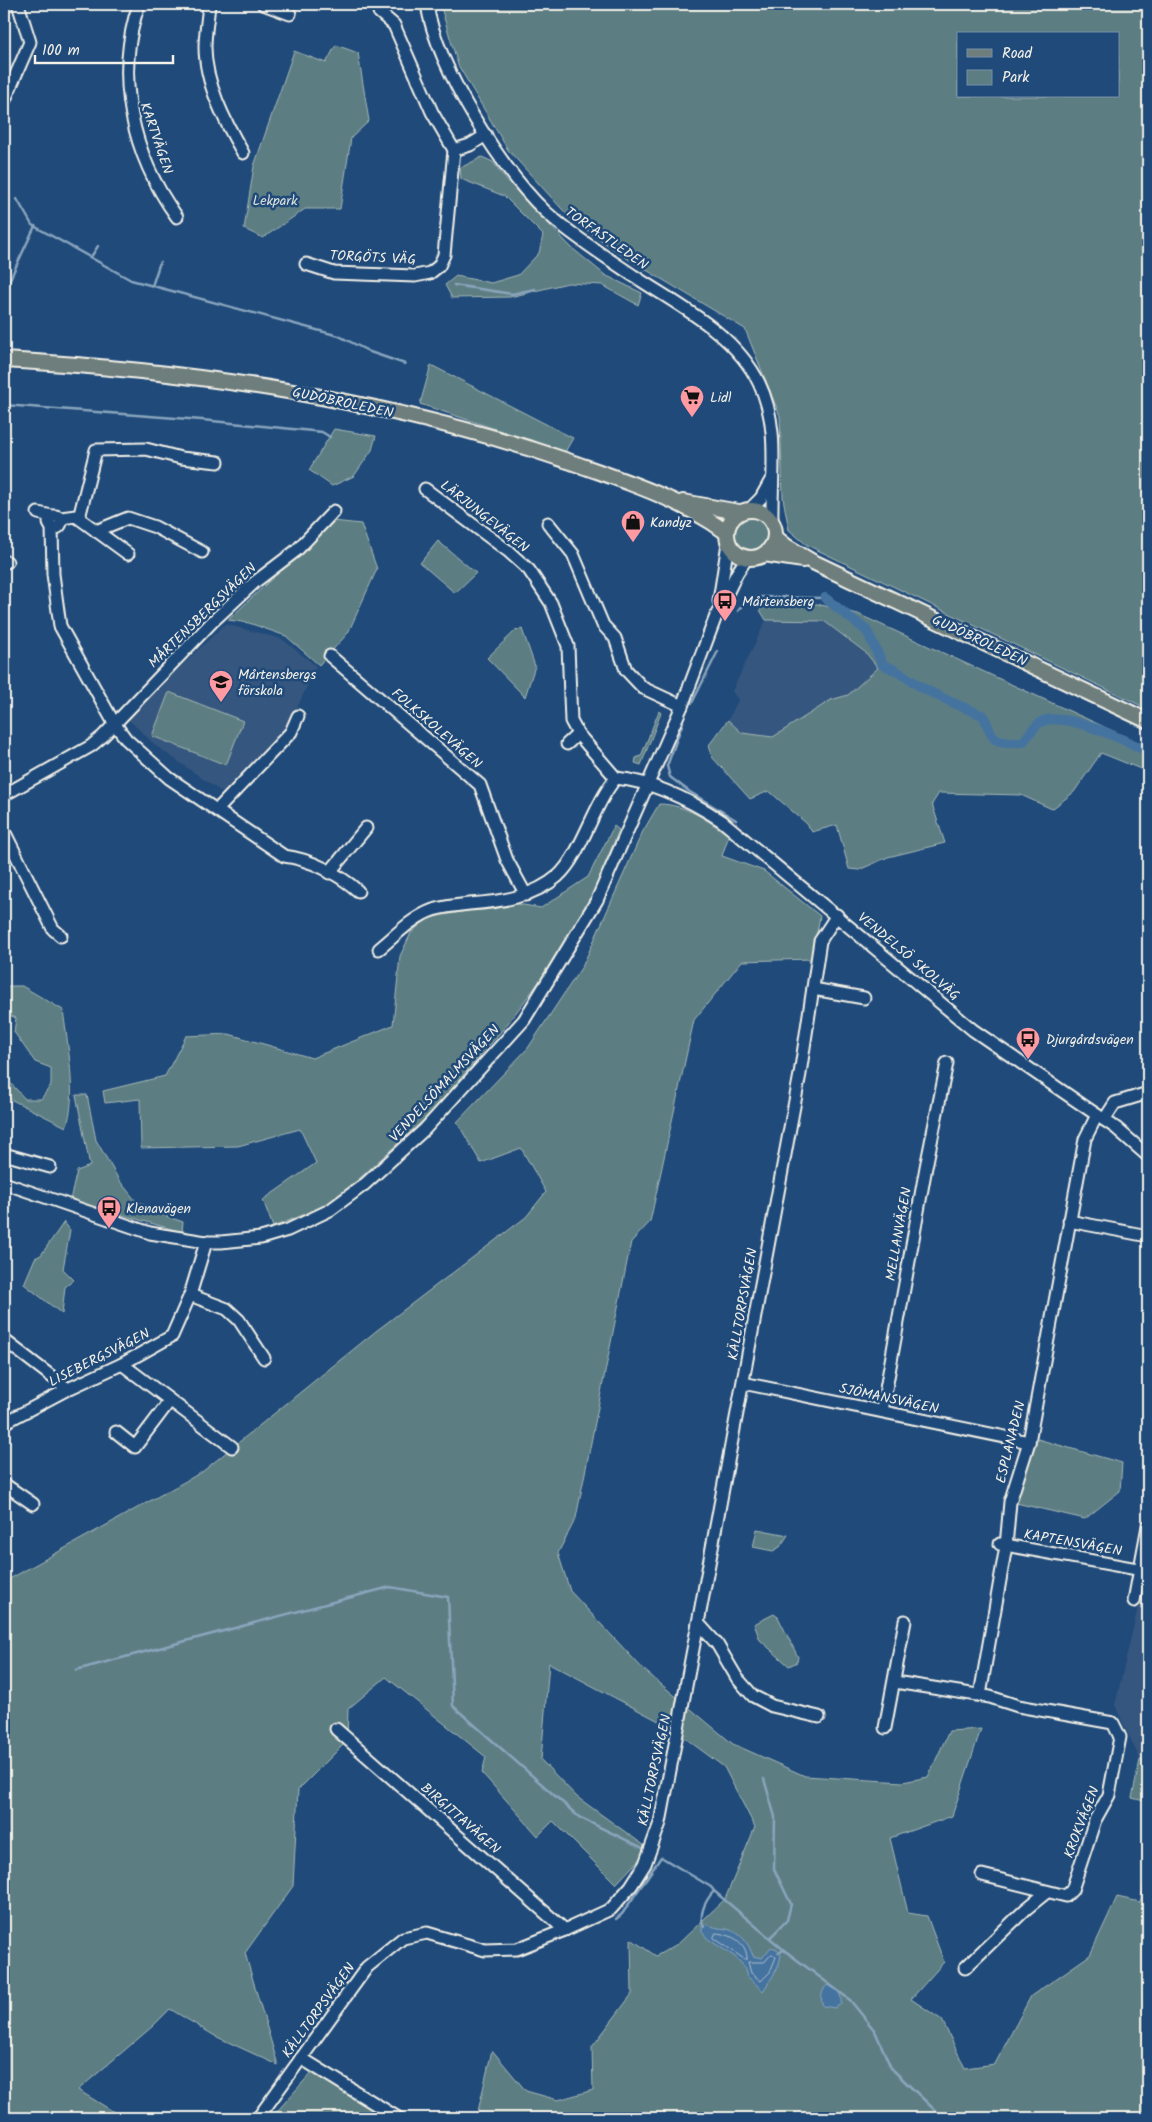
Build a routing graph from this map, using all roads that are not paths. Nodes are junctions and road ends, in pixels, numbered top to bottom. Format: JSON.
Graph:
{"nodes":[{"id":1,"x":18,"y":4,"type":"edge"},
{"id":2,"x":139,"y":4,"type":"edge"},
{"id":3,"x":209,"y":4,"type":"edge"},
{"id":4,"x":263,"y":4,"type":"edge"},
{"id":5,"x":427,"y":4,"type":"edge"},
{"id":6,"x":379,"y":12,"type":"dead end"},
{"id":7,"x":290,"y":14,"type":"dead end"},
{"id":8,"x":4,"y":102,"type":"edge"},
{"id":9,"x":486,"y":134,"type":"junction"},
{"id":10,"x":454,"y":150,"type":"junction"},
{"id":11,"x":242,"y":153,"type":"dead end"},
{"id":12,"x":177,"y":216,"type":"dead end"},
{"id":13,"x":306,"y":264,"type":"dead end"},
{"id":14,"x":4,"y":360,"type":"edge"},
{"id":15,"x":218,"y":462,"type":"dead end"},
{"id":16,"x":771,"y":478,"type":"junction"},
{"id":17,"x":425,"y":489,"type":"dead end"},
{"id":18,"x":670,"y":500,"type":"junction"},
{"id":19,"x":334,"y":511,"type":"dead end"},
{"id":20,"x":745,"y":511,"type":"junction"},
{"id":21,"x":38,"y":512,"type":"dead end"},
{"id":22,"x":79,"y":518,"type":"junction"},
{"id":23,"x":55,"y":521,"type":"junction"},
{"id":24,"x":772,"y":521,"type":"junction"},
{"id":25,"x":548,"y":523,"type":"dead end"},
{"id":26,"x":96,"y":531,"type":"junction"},
{"id":27,"x":775,"y":537,"type":"junction"},
{"id":28,"x":727,"y":538,"type":"junction"},
{"id":29,"x":202,"y":552,"type":"dead end"},
{"id":30,"x":128,"y":554,"type":"dead end"},
{"id":31,"x":764,"y":554,"type":"junction"},
{"id":32,"x":747,"y":558,"type":"junction"},
{"id":33,"x":811,"y":561,"type":"junction"},
{"id":34,"x":716,"y":616,"type":"junction"},
{"id":35,"x":603,"y":625,"type":"junction"},
{"id":36,"x":591,"y":626,"type":"dead end"},
{"id":37,"x":330,"y":656,"type":"dead end"},
{"id":38,"x":682,"y":706,"type":"junction"},
{"id":39,"x":298,"y":716,"type":"dead end"},
{"id":40,"x":1148,"y":721,"type":"edge"},
{"id":41,"x":114,"y":723,"type":"junction"},
{"id":42,"x":578,"y":734,"type":"junction"},
{"id":43,"x":567,"y":744,"type":"dead end"},
{"id":44,"x":616,"y":778,"type":"junction"},
{"id":45,"x":647,"y":784,"type":"junction"},
{"id":46,"x":4,"y":795,"type":"edge"},
{"id":47,"x":218,"y":809,"type":"junction"},
{"id":48,"x":366,"y":828,"type":"dead end"},
{"id":49,"x":4,"y":831,"type":"edge"},
{"id":50,"x":329,"y":872,"type":"junction"},
{"id":51,"x":358,"y":891,"type":"dead end"},
{"id":52,"x":526,"y":895,"type":"junction"},
{"id":53,"x":836,"y":914,"type":"junction"},
{"id":54,"x":61,"y":936,"type":"dead end"},
{"id":55,"x":379,"y":949,"type":"dead end"},
{"id":56,"x":814,"y":990,"type":"junction"},
{"id":57,"x":864,"y":998,"type":"dead end"},
{"id":58,"x":947,"y":1063,"type":"dead end"},
{"id":59,"x":1148,"y":1093,"type":"edge"},
{"id":60,"x":1100,"y":1117,"type":"junction"},
{"id":61,"x":4,"y":1154,"type":"edge"},
{"id":62,"x":1148,"y":1156,"type":"edge"},
{"id":63,"x":50,"y":1166,"type":"dead end"},
{"id":64,"x":4,"y":1183,"type":"edge"},
{"id":65,"x":1069,"y":1221,"type":"junction"},
{"id":66,"x":1148,"y":1236,"type":"edge"},
{"id":67,"x":206,"y":1242,"type":"junction"},
{"id":68,"x":190,"y":1294,"type":"junction"},
{"id":69,"x":4,"y":1340,"type":"edge"},
{"id":70,"x":264,"y":1358,"type":"dead end"},
{"id":71,"x":122,"y":1364,"type":"junction"},
{"id":72,"x":743,"y":1383,"type":"junction"},
{"id":73,"x":68,"y":1389,"type":"junction"},
{"id":74,"x":169,"y":1402,"type":"junction"},
{"id":75,"x":882,"y":1411,"type":"junction"},
{"id":76,"x":4,"y":1423,"type":"edge"},
{"id":77,"x":116,"y":1432,"type":"dead end"},
{"id":78,"x":1029,"y":1442,"type":"junction"},
{"id":79,"x":232,"y":1447,"type":"dead end"},
{"id":80,"x":4,"y":1484,"type":"edge"},
{"id":81,"x":33,"y":1504,"type":"dead end"},
{"id":82,"x":1148,"y":1526,"type":"edge"},
{"id":83,"x":1003,"y":1545,"type":"junction"},
{"id":84,"x":1144,"y":1570,"type":"edge"},
{"id":85,"x":1134,"y":1601,"type":"dead end"},
{"id":86,"x":905,"y":1621,"type":"dead end"},
{"id":87,"x":698,"y":1623,"type":"junction"},
{"id":88,"x":895,"y":1682,"type":"junction"},
{"id":89,"x":980,"y":1695,"type":"junction"},
{"id":90,"x":819,"y":1717,"type":"dead end"},
{"id":91,"x":885,"y":1728,"type":"dead end"},
{"id":92,"x":336,"y":1729,"type":"dead end"},
{"id":93,"x":982,"y":1876,"type":"dead end"},
{"id":94,"x":1047,"y":1892,"type":"junction"},
{"id":95,"x":565,"y":1930,"type":"junction"},
{"id":96,"x":965,"y":1968,"type":"dead end"},
{"id":97,"x":301,"y":2058,"type":"junction"},
{"id":98,"x":258,"y":2118,"type":"edge"},
{"id":99,"x":398,"y":2118,"type":"edge"}],
"edges":[{"from":1,"to":8,"type":"street"},
{"from":2,"to":12,"type":"street","name":"KARTVÄGEN"},
{"from":3,"to":11,"type":"street"},
{"from":4,"to":7,"type":"street"},
{"from":5,"to":9,"type":"street","name":"TORFASTLEDEN"},
{"from":6,"to":10,"type":"street"},
{"from":9,"to":10,"type":"street"},
{"from":9,"to":16,"type":"street","name":"TORFASTLEDEN"},
{"from":10,"to":13,"type":"street","name":"TORGÖTS VÄG"},
{"from":14,"to":18,"type":"main road","name":"GUDÖBROLEDEN"},
{"from":15,"to":22,"type":"street"},
{"from":16,"to":20,"type":"street","name":"TORFASTLEDEN"},
{"from":16,"to":24,"type":"street","name":"TORFASTLEDEN"},
{"from":17,"to":42,"type":"street","name":"LÄRJUNGEVÄGEN"},
{"from":18,"to":20,"type":"main road","name":"GUDÖBROLEDEN"},
{"from":18,"to":28,"type":"main road","name":"GUDÖBROLEDEN"},
{"from":19,"to":41,"type":"street","name":"MÅRTENSBERGSVÄGEN"},
{"from":20,"to":24,"type":"main road"},
{"from":20,"to":28,"type":"main road"},
{"from":21,"to":23,"type":"street"},
{"from":22,"to":23,"type":"street"},
{"from":22,"to":26,"type":"street"},
{"from":23,"to":41,"type":"street"},
{"from":24,"to":27,"type":"main road"},
{"from":25,"to":35,"type":"street"},
{"from":26,"to":29,"type":"street"},
{"from":26,"to":30,"type":"street"},
{"from":27,"to":31,"type":"main road"},
{"from":27,"to":33,"type":"main road","name":"GUDÖBROLEDEN"},
{"from":28,"to":32,"type":"main road"},
{"from":28,"to":34,"type":"street","name":"VENDELSÖMALMSVÄGEN"},
{"from":31,"to":32,"type":"main road"},
{"from":31,"to":33,"type":"main road","name":"GUDÖBROLEDEN"},
{"from":32,"to":34,"type":"street","name":"VENDELSÖMALMSVÄGEN"},
{"from":33,"to":40,"type":"main road","name":"GUDÖBROLEDEN"},
{"from":34,"to":38,"type":"street","name":"VENDELSÖMALMSVÄGEN"},
{"from":35,"to":36,"type":"street"},
{"from":35,"to":38,"type":"street"},
{"from":37,"to":52,"type":"street","name":"FOLKSKOLEVÄGEN"},
{"from":38,"to":45,"type":"street","name":"VENDELSÖMALMSVÄGEN"},
{"from":39,"to":47,"type":"street"},
{"from":41,"to":46,"type":"street","name":"MÅRTENSBERGSVÄGEN"},
{"from":41,"to":47,"type":"street"},
{"from":42,"to":43,"type":"street"},
{"from":42,"to":44,"type":"street","name":"LÄRJUNGEVÄGEN"},
{"from":44,"to":45,"type":"street"},
{"from":44,"to":52,"type":"street"},
{"from":45,"to":53,"type":"street","name":"VENDELSÖ SKOLVÄG"},
{"from":45,"to":67,"type":"street","name":"VENDELSÖMALMSVÄGEN"},
{"from":47,"to":50,"type":"street"},
{"from":48,"to":50,"type":"street"},
{"from":49,"to":54,"type":"street"},
{"from":50,"to":51,"type":"street"},
{"from":52,"to":55,"type":"street"},
{"from":53,"to":56,"type":"street","name":"KÄLLTORPSVÄGEN"},
{"from":53,"to":60,"type":"street","name":"VENDELSÖ SKOLVÄG"},
{"from":56,"to":57,"type":"street"},
{"from":56,"to":72,"type":"street","name":"KÄLLTORPSVÄGEN"},
{"from":58,"to":75,"type":"street","name":"MELLANVÄGEN"},
{"from":59,"to":60,"type":"street"},
{"from":60,"to":62,"type":"street","name":"VENDELSÖ SKOLVÄG"},
{"from":60,"to":65,"type":"street","name":"ESPLANADEN"},
{"from":61,"to":63,"type":"street"},
{"from":64,"to":67,"type":"street","name":"VENDELSÖMALMSVÄGEN"},
{"from":65,"to":66,"type":"street"},
{"from":65,"to":78,"type":"street","name":"ESPLANADEN"},
{"from":67,"to":68,"type":"street","name":"LISEBERGSVÄGEN"},
{"from":68,"to":70,"type":"street"},
{"from":68,"to":71,"type":"street","name":"LISEBERGSVÄGEN"},
{"from":69,"to":73,"type":"street"},
{"from":71,"to":73,"type":"street","name":"LISEBERGSVÄGEN"},
{"from":71,"to":74,"type":"street"},
{"from":72,"to":75,"type":"street","name":"SJÖMANSVÄGEN"},
{"from":72,"to":87,"type":"street","name":"KÄLLTORPSVÄGEN"},
{"from":73,"to":76,"type":"street","name":"LISEBERGSVÄGEN"},
{"from":74,"to":77,"type":"street"},
{"from":74,"to":79,"type":"street"},
{"from":75,"to":78,"type":"street","name":"SJÖMANSVÄGEN"},
{"from":78,"to":83,"type":"street","name":"ESPLANADEN"},
{"from":80,"to":81,"type":"street"},
{"from":82,"to":84,"type":"street"},
{"from":83,"to":84,"type":"street","name":"KAPTENSVÄGEN"},
{"from":83,"to":89,"type":"street","name":"ESPLANADEN"},
{"from":84,"to":85,"type":"street"},
{"from":86,"to":88,"type":"street"},
{"from":87,"to":90,"type":"street"},
{"from":87,"to":95,"type":"street","name":"KÄLLTORPSVÄGEN"},
{"from":88,"to":89,"type":"street"},
{"from":88,"to":91,"type":"street"},
{"from":89,"to":94,"type":"street","name":"KROKVÄGEN"},
{"from":92,"to":95,"type":"street","name":"BIRGITTAVÄGEN"},
{"from":93,"to":94,"type":"street","name":"KROKVÄGEN"},
{"from":94,"to":96,"type":"street"},
{"from":95,"to":97,"type":"street","name":"KÄLLTORPSVÄGEN"},
{"from":97,"to":98,"type":"street","name":"KÄLLTORPSVÄGEN"},
{"from":97,"to":99,"type":"street"}]}
